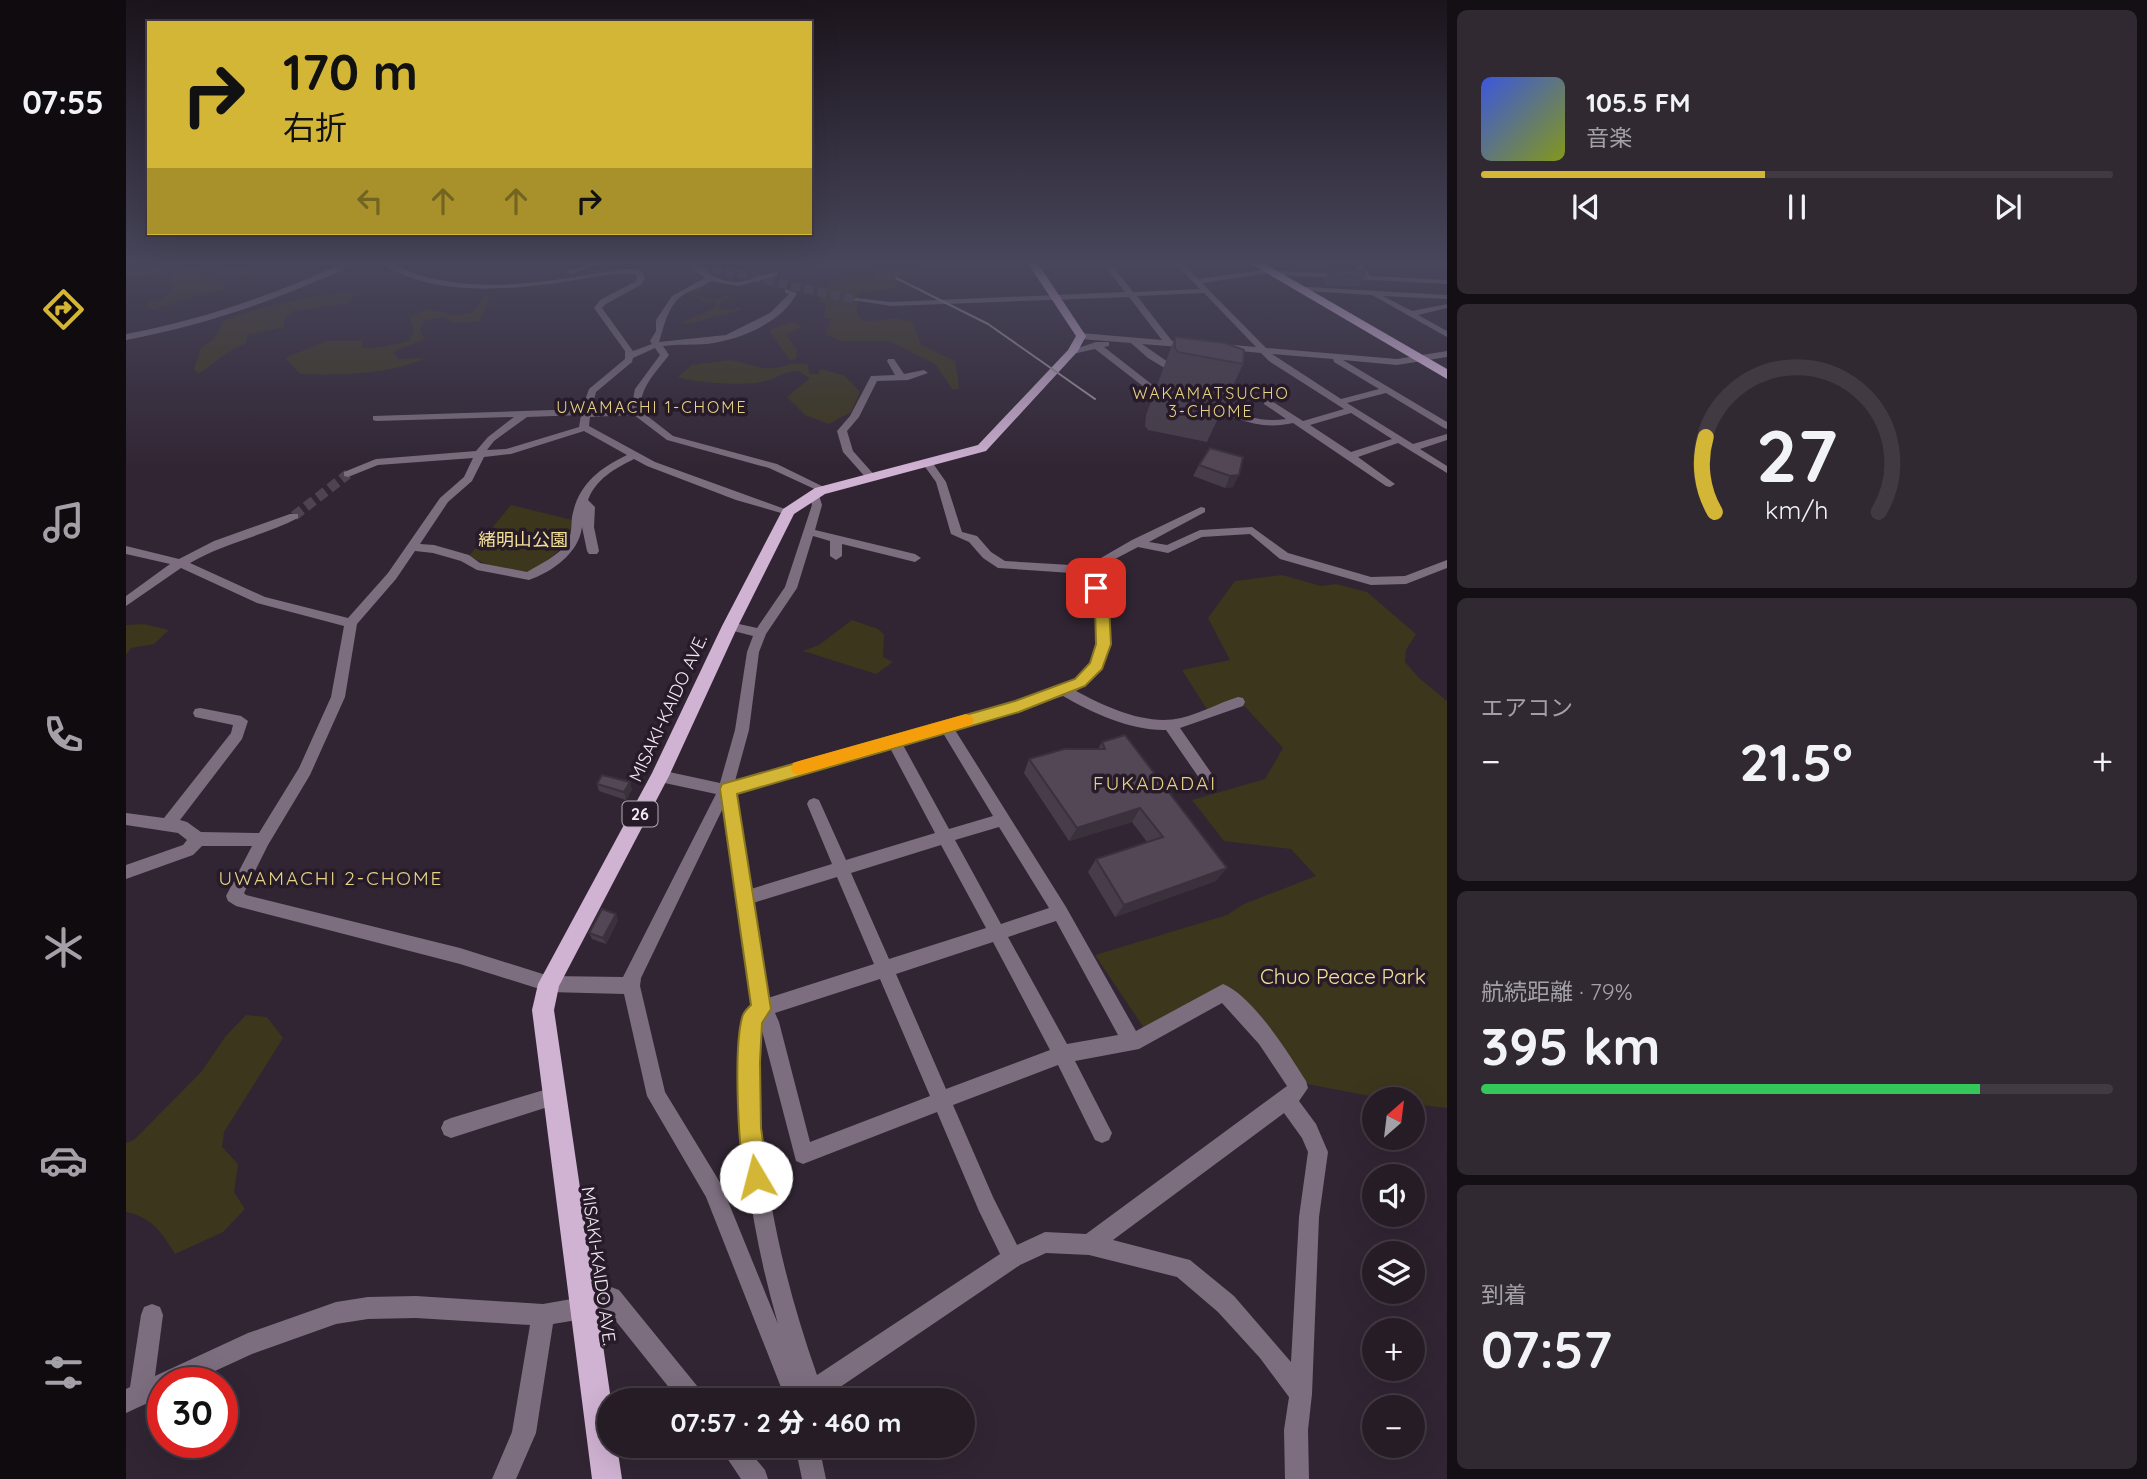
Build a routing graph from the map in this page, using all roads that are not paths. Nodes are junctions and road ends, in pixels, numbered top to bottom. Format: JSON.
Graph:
{"nodes":[{"id":1,"x":153,"y":331,"type":"edge"},
{"id":2,"x":613,"y":331,"type":"edge"},
{"id":3,"x":660,"y":331,"type":"edge"},
{"id":4,"x":743,"y":331,"type":"edge"},
{"id":5,"x":1076,"y":331,"type":"edge"},
{"id":6,"x":1160,"y":331,"type":"edge"},
{"id":7,"x":1243,"y":331,"type":"edge"},
{"id":8,"x":1376,"y":331,"type":"edge"},
{"id":9,"x":1378,"y":331,"type":"edge"},
{"id":10,"x":126,"y":337,"type":"edge"},
{"id":11,"x":1133,"y":340,"type":"junction"},
{"id":12,"x":1169,"y":343,"type":"junction"},
{"id":13,"x":657,"y":344,"type":"junction"},
{"id":14,"x":1084,"y":344,"type":"junction"},
{"id":15,"x":1262,"y":351,"type":"junction"},
{"id":16,"x":1447,"y":354,"type":"edge"},
{"id":17,"x":630,"y":356,"type":"junction"},
{"id":18,"x":1332,"y":357,"type":"junction"},
{"id":19,"x":1424,"y":359,"type":"junction"},
{"id":20,"x":891,"y":361,"type":"dead end"},
{"id":21,"x":1447,"y":369,"type":"edge"},
{"id":22,"x":924,"y":373,"type":"dead end"},
{"id":23,"x":1447,"y":375,"type":"edge"},
{"id":24,"x":1183,"y":376,"type":"edge"},
{"id":25,"x":901,"y":377,"type":"junction"},
{"id":26,"x":1167,"y":386,"type":"dead end"},
{"id":27,"x":1388,"y":390,"type":"junction"},
{"id":28,"x":1201,"y":398,"type":"edge"},
{"id":29,"x":1267,"y":402,"type":"dead end"},
{"id":30,"x":1339,"y":402,"type":"junction"},
{"id":31,"x":1352,"y":410,"type":"junction"},
{"id":32,"x":636,"y":412,"type":"junction"},
{"id":33,"x":585,"y":413,"type":"junction"},
{"id":34,"x":524,"y":414,"type":"junction"},
{"id":35,"x":376,"y":418,"type":"dead end"},
{"id":36,"x":1298,"y":423,"type":"junction"},
{"id":37,"x":1447,"y":426,"type":"edge"},
{"id":38,"x":585,"y":428,"type":"junction"},
{"id":39,"x":1447,"y":437,"type":"edge"},
{"id":40,"x":1399,"y":440,"type":"junction"},
{"id":41,"x":1412,"y":448,"type":"junction"},
{"id":42,"x":481,"y":452,"type":"junction"},
{"id":43,"x":634,"y":455,"type":"junction"},
{"id":44,"x":1350,"y":456,"type":"junction"},
{"id":45,"x":928,"y":464,"type":"junction"},
{"id":46,"x":1447,"y":470,"type":"edge"},
{"id":47,"x":348,"y":474,"type":"tunnel mouth"},
{"id":48,"x":872,"y":478,"type":"junction"},
{"id":49,"x":1390,"y":484,"type":"dead end"},
{"id":50,"x":820,"y":492,"type":"junction"},
{"id":51,"x":581,"y":499,"type":"junction"},
{"id":52,"x":1201,"y":510,"type":"dead end"},
{"id":53,"x":788,"y":512,"type":"junction"},
{"id":54,"x":294,"y":516,"type":"tunnel mouth"},
{"id":55,"x":809,"y":532,"type":"junction"},
{"id":56,"x":836,"y":539,"type":"junction"},
{"id":57,"x":1136,"y":543,"type":"junction"},
{"id":58,"x":412,"y":547,"type":"junction"},
{"id":59,"x":126,"y":550,"type":"edge"},
{"id":60,"x":593,"y":551,"type":"dead end"},
{"id":61,"x":836,"y":556,"type":"dead end"},
{"id":62,"x":915,"y":558,"type":"dead end"},
{"id":63,"x":180,"y":563,"type":"junction"},
{"id":64,"x":1447,"y":564,"type":"edge"},
{"id":65,"x":1091,"y":570,"type":"junction"},
{"id":66,"x":126,"y":602,"type":"edge"},
{"id":67,"x":351,"y":623,"type":"junction"},
{"id":68,"x":730,"y":626,"type":"junction"},
{"id":69,"x":760,"y":634,"type":"junction"},
{"id":70,"x":1064,"y":690,"type":"junction"},
{"id":71,"x":1238,"y":702,"type":"dead end"},
{"id":72,"x":200,"y":713,"type":"dead end"},
{"id":73,"x":1170,"y":725,"type":"junction"},
{"id":74,"x":946,"y":727,"type":"junction"},
{"id":75,"x":894,"y":742,"type":"junction"},
{"id":76,"x":660,"y":776,"type":"junction"},
{"id":77,"x":1209,"y":781,"type":"dead end"},
{"id":78,"x":727,"y":790,"type":"junction"},
{"id":79,"x":814,"y":803,"type":"dead end"},
{"id":80,"x":126,"y":818,"type":"edge"},
{"id":81,"x":1003,"y":819,"type":"junction"},
{"id":82,"x":168,"y":824,"type":"junction"},
{"id":83,"x":945,"y":837,"type":"junction"},
{"id":84,"x":198,"y":839,"type":"junction"},
{"id":85,"x":263,"y":840,"type":"junction"},
{"id":86,"x":842,"y":869,"type":"junction"},
{"id":87,"x":126,"y":872,"type":"edge"},
{"id":88,"x":746,"y":898,"type":"junction"},
{"id":89,"x":1060,"y":912,"type":"junction"},
{"id":90,"x":995,"y":933,"type":"junction"},
{"id":91,"x":886,"y":968,"type":"junction"},
{"id":92,"x":549,"y":984,"type":"junction"},
{"id":93,"x":631,"y":986,"type":"junction"},
{"id":94,"x":761,"y":1009,"type":"junction"},
{"id":95,"x":1132,"y":1042,"type":"junction"},
{"id":96,"x":1062,"y":1054,"type":"junction"},
{"id":97,"x":554,"y":1096,"type":"junction"},
{"id":98,"x":943,"y":1100,"type":"junction"},
{"id":99,"x":1286,"y":1100,"type":"junction"},
{"id":100,"x":451,"y":1128,"type":"dead end"},
{"id":101,"x":1102,"y":1133,"type":"dead end"},
{"id":102,"x":1089,"y":1245,"type":"junction"},
{"id":103,"x":1013,"y":1258,"type":"junction"},
{"id":104,"x":583,"y":1308,"type":"junction"},
{"id":105,"x":152,"y":1315,"type":"dead end"},
{"id":106,"x":543,"y":1315,"type":"junction"},
{"id":107,"x":684,"y":1388,"type":"edge"},
{"id":108,"x":799,"y":1388,"type":"edge"},
{"id":109,"x":801,"y":1388,"type":"edge"},
{"id":110,"x":817,"y":1388,"type":"edge"},
{"id":111,"x":1301,"y":1394,"type":"junction"},
{"id":112,"x":134,"y":1396,"type":"edge"},
{"id":113,"x":739,"y":1458,"type":"edge"},
{"id":114,"x":810,"y":1458,"type":"edge"},
{"id":115,"x":504,"y":1479,"type":"edge"},
{"id":116,"x":607,"y":1479,"type":"edge"},
{"id":117,"x":756,"y":1479,"type":"edge"},
{"id":118,"x":814,"y":1479,"type":"edge"},
{"id":119,"x":1297,"y":1479,"type":"edge"}],
"edges":[{"from":1,"to":10,"type":"street"},
{"from":2,"to":17,"type":"street"},
{"from":3,"to":13,"type":"street"},
{"from":4,"to":13,"type":"street"},
{"from":5,"to":14,"type":"main road"},
{"from":6,"to":12,"type":"street"},
{"from":7,"to":15,"type":"street"},
{"from":8,"to":19,"type":"highway"},
{"from":9,"to":19,"type":"highway"},
{"from":11,"to":12,"type":"street"},
{"from":11,"to":14,"type":"street"},
{"from":11,"to":14,"type":"street"},
{"from":11,"to":24,"type":"street"},
{"from":12,"to":15,"type":"street"},
{"from":13,"to":17,"type":"street"},
{"from":13,"to":32,"type":"street"},
{"from":14,"to":26,"type":"street"},
{"from":14,"to":45,"type":"main road","name":"MISAKI-KAIDO AVE.","number":"26"},
{"from":15,"to":18,"type":"street"},
{"from":15,"to":30,"type":"street"},
{"from":16,"to":19,"type":"street"},
{"from":17,"to":33,"type":"street"},
{"from":18,"to":19,"type":"street"},
{"from":18,"to":27,"type":"street"},
{"from":19,"to":21,"type":"highway"},
{"from":19,"to":23,"type":"highway"},
{"from":20,"to":25,"type":"street"},
{"from":22,"to":25,"type":"street"},
{"from":25,"to":48,"type":"street"},
{"from":27,"to":30,"type":"street"},
{"from":27,"to":37,"type":"street"},
{"from":28,"to":36,"type":"street"},
{"from":29,"to":36,"type":"street"},
{"from":30,"to":31,"type":"street"},
{"from":31,"to":36,"type":"street"},
{"from":31,"to":40,"type":"street"},
{"from":32,"to":33,"type":"street"},
{"from":32,"to":50,"type":"street"},
{"from":33,"to":34,"type":"street"},
{"from":33,"to":38,"type":"street"},
{"from":34,"to":35,"type":"street"},
{"from":34,"to":42,"type":"street"},
{"from":36,"to":44,"type":"street"},
{"from":38,"to":42,"type":"street"},
{"from":38,"to":43,"type":"street"},
{"from":39,"to":41,"type":"street"},
{"from":40,"to":41,"type":"street"},
{"from":40,"to":44,"type":"street"},
{"from":41,"to":46,"type":"street"},
{"from":42,"to":47,"type":"street"},
{"from":42,"to":58,"type":"street"},
{"from":43,"to":51,"type":"street"},
{"from":43,"to":53,"type":"street"},
{"from":44,"to":49,"type":"street"},
{"from":45,"to":48,"type":"main road","name":"MISAKI-KAIDO AVE.","number":"26"},
{"from":45,"to":65,"type":"street"},
{"from":48,"to":50,"type":"main road","name":"MISAKI-KAIDO AVE.","number":"26"},
{"from":50,"to":53,"type":"main road","name":"MISAKI-KAIDO AVE.","number":"26"},
{"from":50,"to":55,"type":"street"},
{"from":51,"to":58,"type":"street"},
{"from":51,"to":60,"type":"street"},
{"from":52,"to":57,"type":"street"},
{"from":53,"to":68,"type":"main road","name":"MISAKI-KAIDO AVE.","number":"26"},
{"from":54,"to":63,"type":"street"},
{"from":55,"to":56,"type":"street"},
{"from":55,"to":69,"type":"street"},
{"from":56,"to":61,"type":"street"},
{"from":56,"to":62,"type":"street"},
{"from":57,"to":64,"type":"street"},
{"from":57,"to":65,"type":"street"},
{"from":58,"to":67,"type":"street"},
{"from":59,"to":63,"type":"street"},
{"from":63,"to":66,"type":"street"},
{"from":63,"to":67,"type":"street"},
{"from":65,"to":70,"type":"street"},
{"from":67,"to":85,"type":"street"},
{"from":68,"to":69,"type":"street"},
{"from":68,"to":76,"type":"main road","name":"MISAKI-KAIDO AVE.","number":"26"},
{"from":69,"to":78,"type":"street"},
{"from":70,"to":73,"type":"street"},
{"from":70,"to":74,"type":"street"},
{"from":71,"to":73,"type":"street"},
{"from":72,"to":82,"type":"street"},
{"from":73,"to":77,"type":"street"},
{"from":74,"to":75,"type":"street"},
{"from":74,"to":81,"type":"street"},
{"from":75,"to":78,"type":"street"},
{"from":75,"to":83,"type":"street"},
{"from":76,"to":78,"type":"street"},
{"from":76,"to":92,"type":"main road","name":"MISAKI-KAIDO AVE.","number":"26"},
{"from":78,"to":88,"type":"street"},
{"from":78,"to":93,"type":"street"},
{"from":79,"to":86,"type":"street"},
{"from":80,"to":82,"type":"street"},
{"from":81,"to":83,"type":"street"},
{"from":81,"to":89,"type":"street"},
{"from":82,"to":84,"type":"street"},
{"from":83,"to":86,"type":"street"},
{"from":83,"to":90,"type":"street"},
{"from":84,"to":85,"type":"street"},
{"from":84,"to":87,"type":"street"},
{"from":85,"to":92,"type":"street"},
{"from":86,"to":88,"type":"street"},
{"from":86,"to":91,"type":"street"},
{"from":88,"to":94,"type":"street"},
{"from":89,"to":90,"type":"street"},
{"from":89,"to":95,"type":"street"},
{"from":90,"to":91,"type":"street"},
{"from":90,"to":96,"type":"street"},
{"from":91,"to":94,"type":"street"},
{"from":91,"to":98,"type":"street"},
{"from":92,"to":93,"type":"street"},
{"from":92,"to":97,"type":"main road","name":"MISAKI-KAIDO AVE.","number":"26"},
{"from":93,"to":108,"type":"street"},
{"from":94,"to":98,"type":"street"},
{"from":94,"to":109,"type":"street"},
{"from":95,"to":96,"type":"street"},
{"from":95,"to":99,"type":"street"},
{"from":96,"to":98,"type":"street"},
{"from":96,"to":101,"type":"street"},
{"from":97,"to":100,"type":"street"},
{"from":97,"to":104,"type":"main road","name":"MISAKI-KAIDO AVE.","number":"26"},
{"from":98,"to":103,"type":"street"},
{"from":99,"to":102,"type":"street"},
{"from":99,"to":111,"type":"street"},
{"from":102,"to":103,"type":"street"},
{"from":102,"to":111,"type":"street"},
{"from":103,"to":110,"type":"street"},
{"from":104,"to":106,"type":"street"},
{"from":104,"to":107,"type":"street"},
{"from":104,"to":116,"type":"main road","name":"MISAKI-KAIDO AVE.","number":"26"},
{"from":105,"to":112,"type":"street"},
{"from":106,"to":112,"type":"street"},
{"from":106,"to":115,"type":"street"},
{"from":111,"to":119,"type":"street"},
{"from":113,"to":117,"type":"street"},
{"from":114,"to":118,"type":"street"}]}
